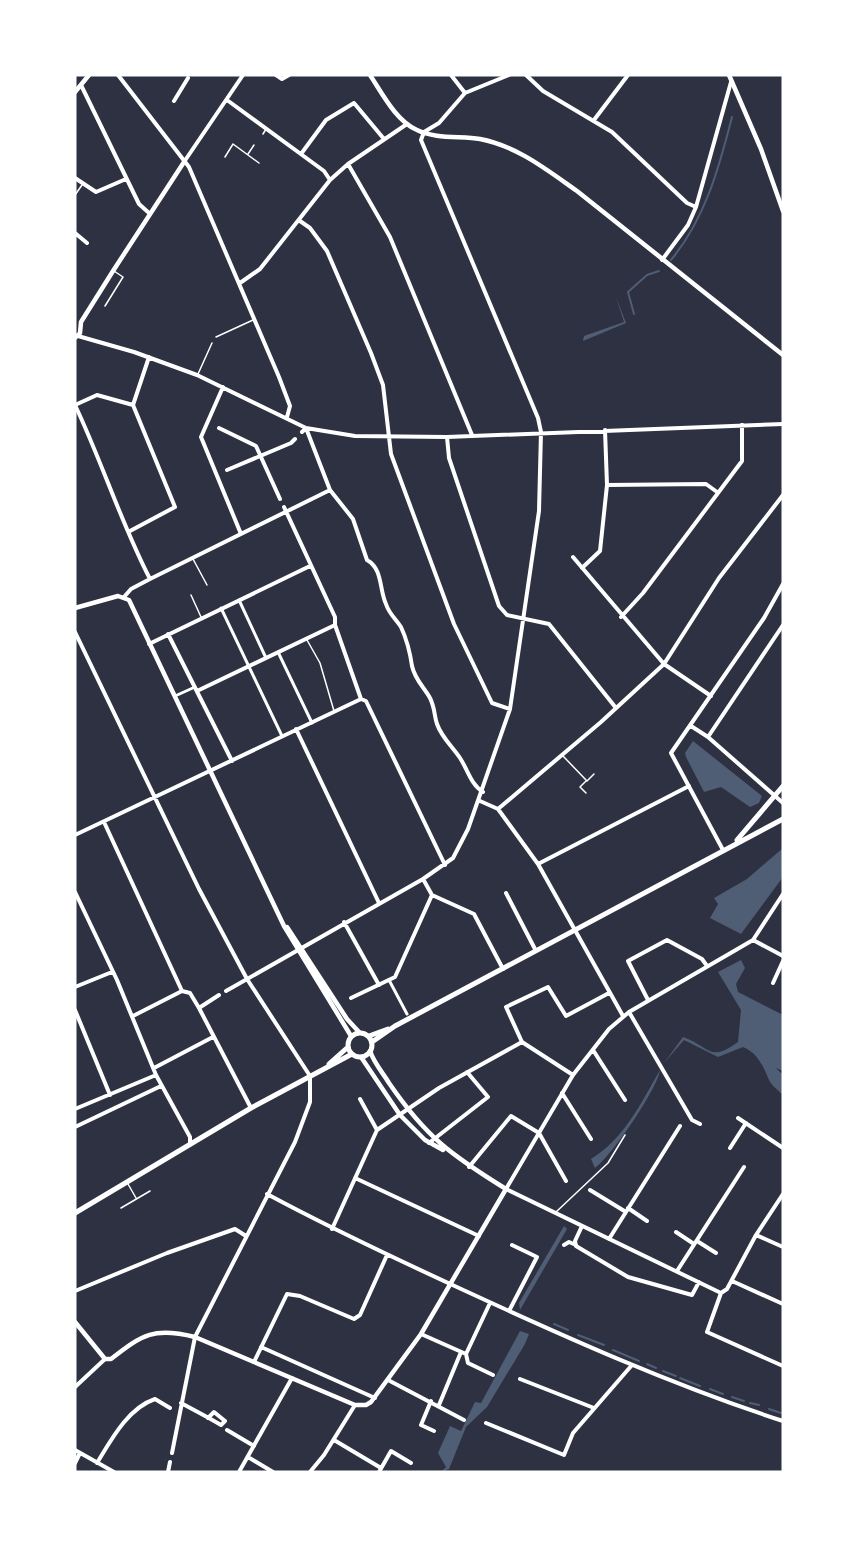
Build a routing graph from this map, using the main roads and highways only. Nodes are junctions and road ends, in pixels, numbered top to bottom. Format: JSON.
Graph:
{"nodes":[{"id":1,"x":783,"y":786,"type":"edge"},
{"id":2,"x":783,"y":819,"type":"edge"},
{"id":3,"x":733,"y":844,"type":"junction"},
{"id":4,"x":370,"y":1039,"type":"junction"},
{"id":5,"x":348,"y":1047,"type":"junction"},
{"id":6,"x":352,"y":1054,"type":"junction"},
{"id":7,"x":323,"y":1069,"type":"junction"},
{"id":8,"x":75,"y":1213,"type":"edge"}],
"edges":[{"from":1,"to":3,"type":"main road"},
{"from":2,"to":3,"type":"main road"},
{"from":3,"to":4,"type":"main road"},
{"from":4,"to":5,"type":"main road"},
{"from":4,"to":6,"type":"main road"},
{"from":5,"to":6,"type":"main road"},
{"from":5,"to":7,"type":"main road"},
{"from":6,"to":7,"type":"main road"},
{"from":7,"to":8,"type":"main road"}]}
